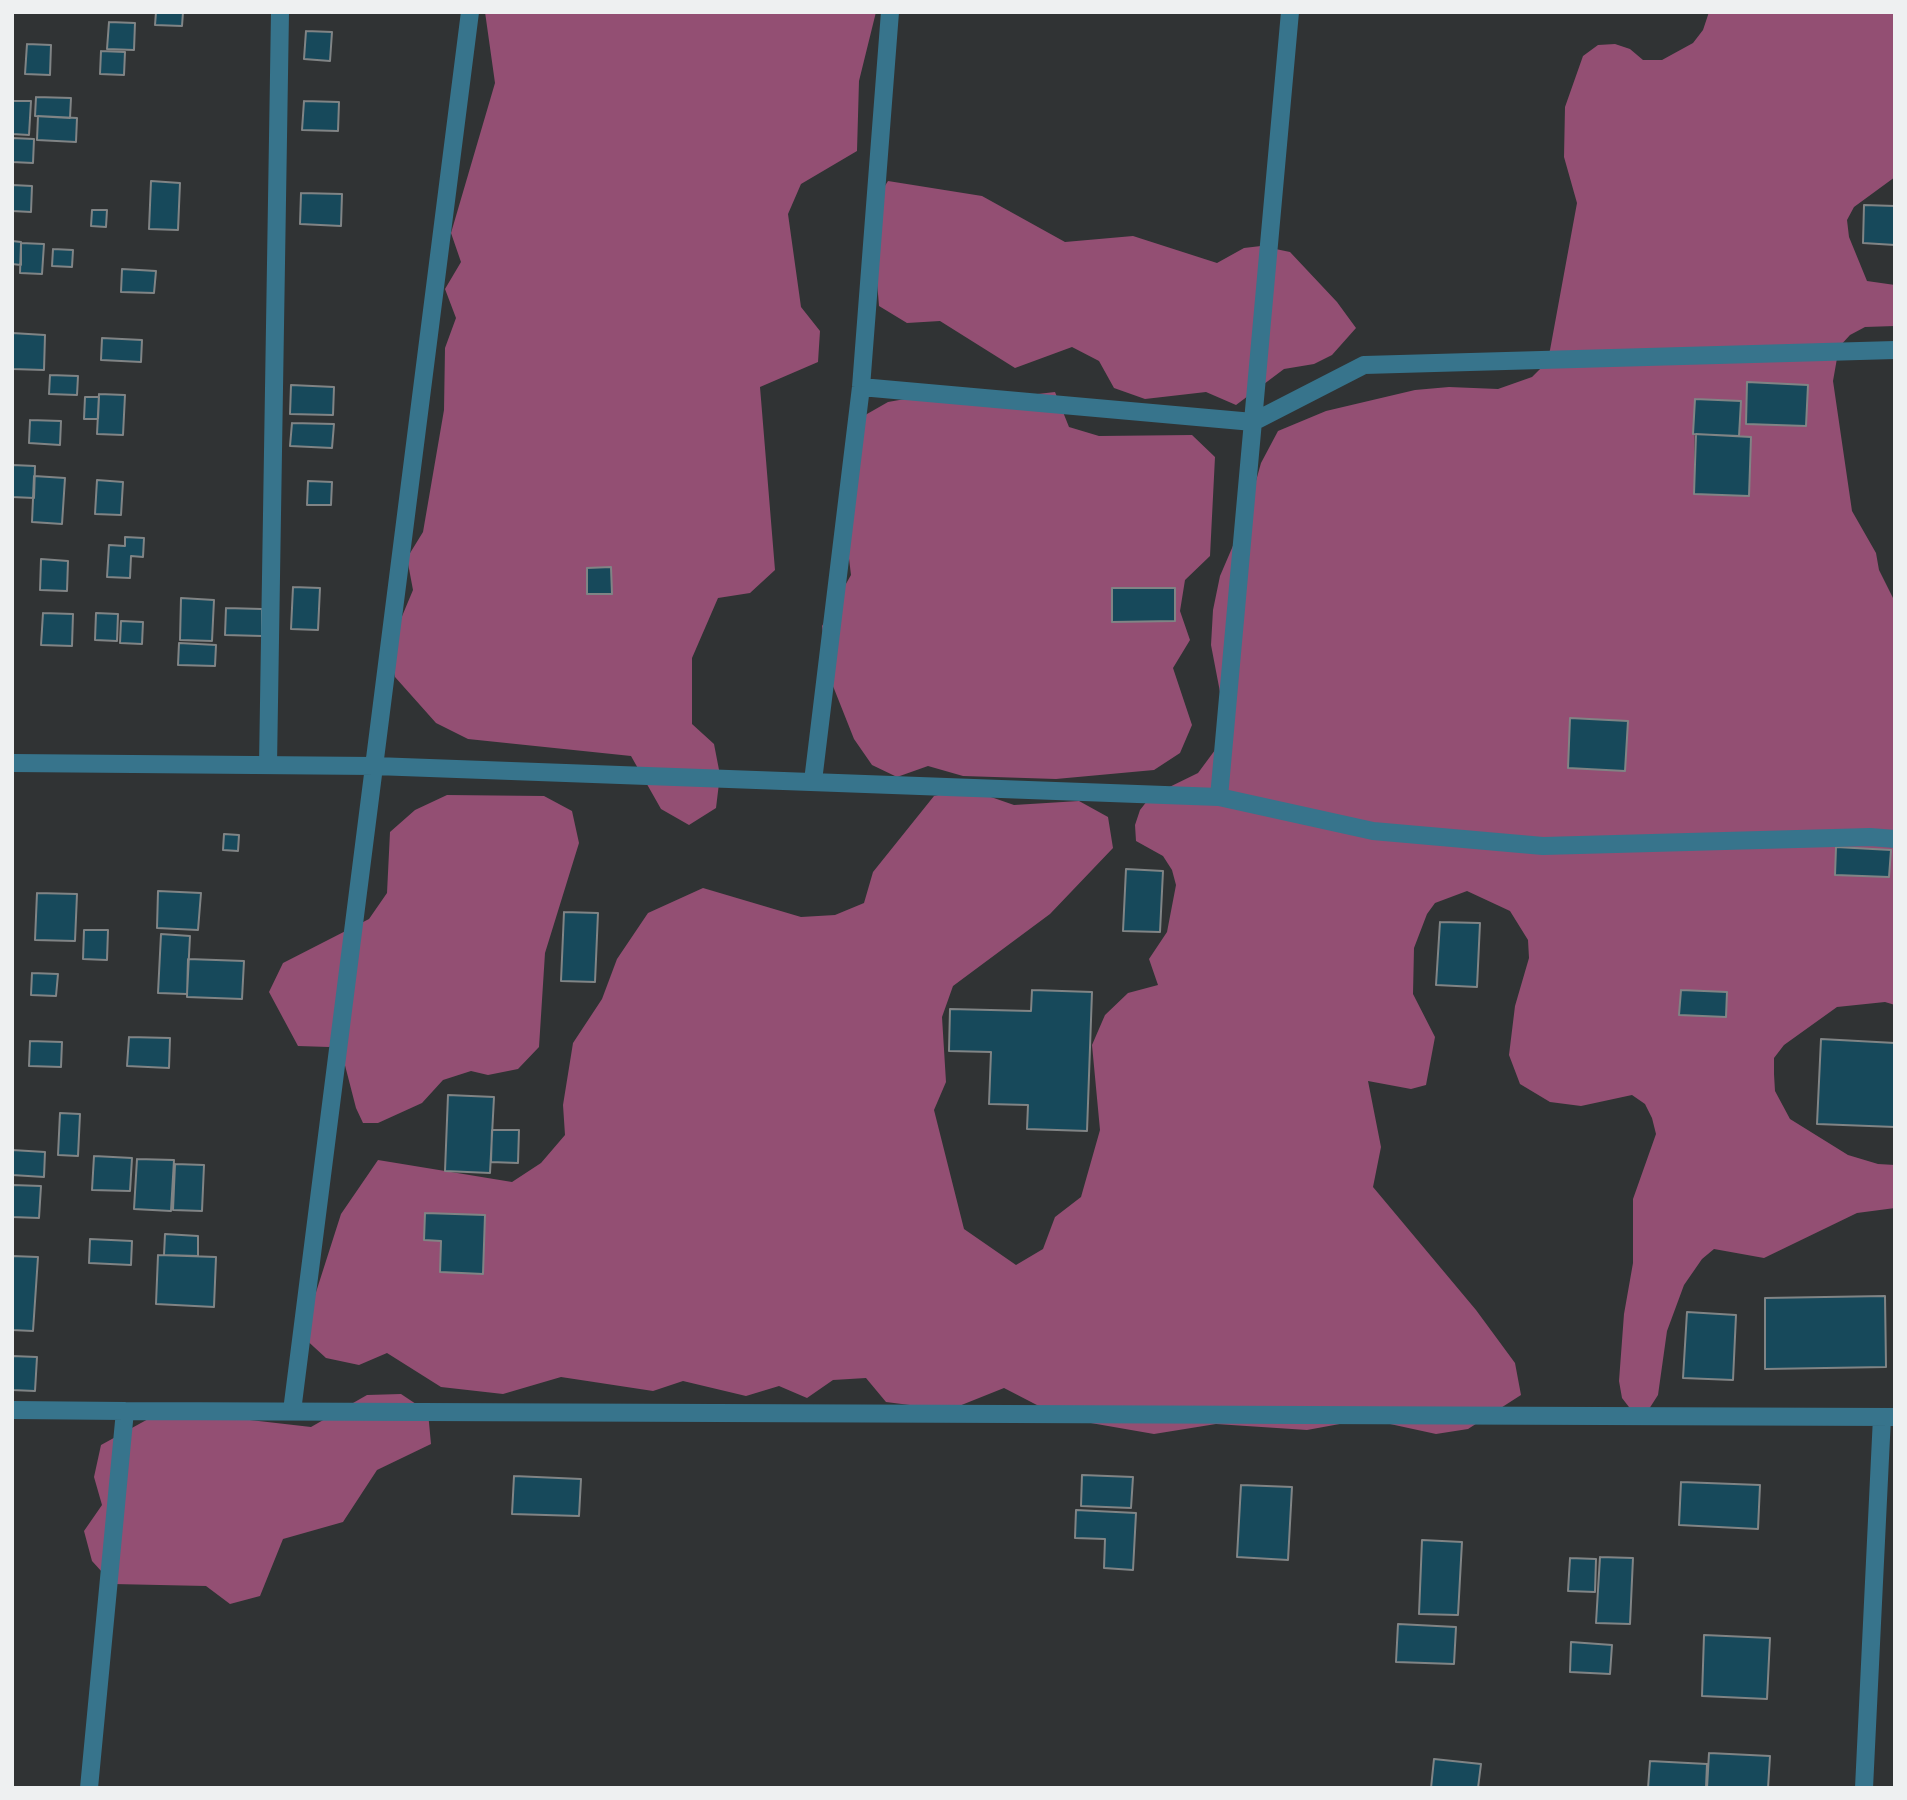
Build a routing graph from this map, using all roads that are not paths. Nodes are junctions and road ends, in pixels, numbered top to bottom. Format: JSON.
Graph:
{"nodes":[{"id":1,"x":280,"y":12,"type":"edge"},
{"id":2,"x":470,"y":12,"type":"edge"},
{"id":3,"x":890,"y":12,"type":"edge"},
{"id":4,"x":1290,"y":12,"type":"edge"},
{"id":5,"x":1895,"y":350,"type":"edge"},
{"id":6,"x":862,"y":387,"type":"junction"},
{"id":7,"x":1253,"y":422,"type":"junction"},
{"id":8,"x":12,"y":763,"type":"edge"},
{"id":9,"x":268,"y":765,"type":"junction"},
{"id":10,"x":375,"y":766,"type":"junction"},
{"id":11,"x":813,"y":781,"type":"junction"},
{"id":12,"x":1219,"y":797,"type":"junction"},
{"id":13,"x":1895,"y":839,"type":"edge"},
{"id":14,"x":12,"y":1410,"type":"edge"},
{"id":15,"x":125,"y":1411,"type":"junction"},
{"id":16,"x":292,"y":1411,"type":"junction"},
{"id":17,"x":1888,"y":1417,"type":"edge"},
{"id":18,"x":89,"y":1788,"type":"edge"},
{"id":19,"x":1864,"y":1788,"type":"edge"}],
"edges":[{"from":1,"to":9,"type":"street"},
{"from":2,"to":10,"type":"street"},
{"from":3,"to":6,"type":"street"},
{"from":4,"to":7,"type":"street"},
{"from":5,"to":7,"type":"street"},
{"from":6,"to":7,"type":"street"},
{"from":6,"to":11,"type":"street"},
{"from":7,"to":12,"type":"street"},
{"from":8,"to":9,"type":"street"},
{"from":9,"to":10,"type":"street"},
{"from":10,"to":11,"type":"street"},
{"from":10,"to":16,"type":"street"},
{"from":11,"to":12,"type":"street"},
{"from":12,"to":13,"type":"street"},
{"from":14,"to":15,"type":"street"},
{"from":15,"to":16,"type":"street"},
{"from":15,"to":18,"type":"street"},
{"from":16,"to":17,"type":"street"},
{"from":17,"to":19,"type":"street"}]}
